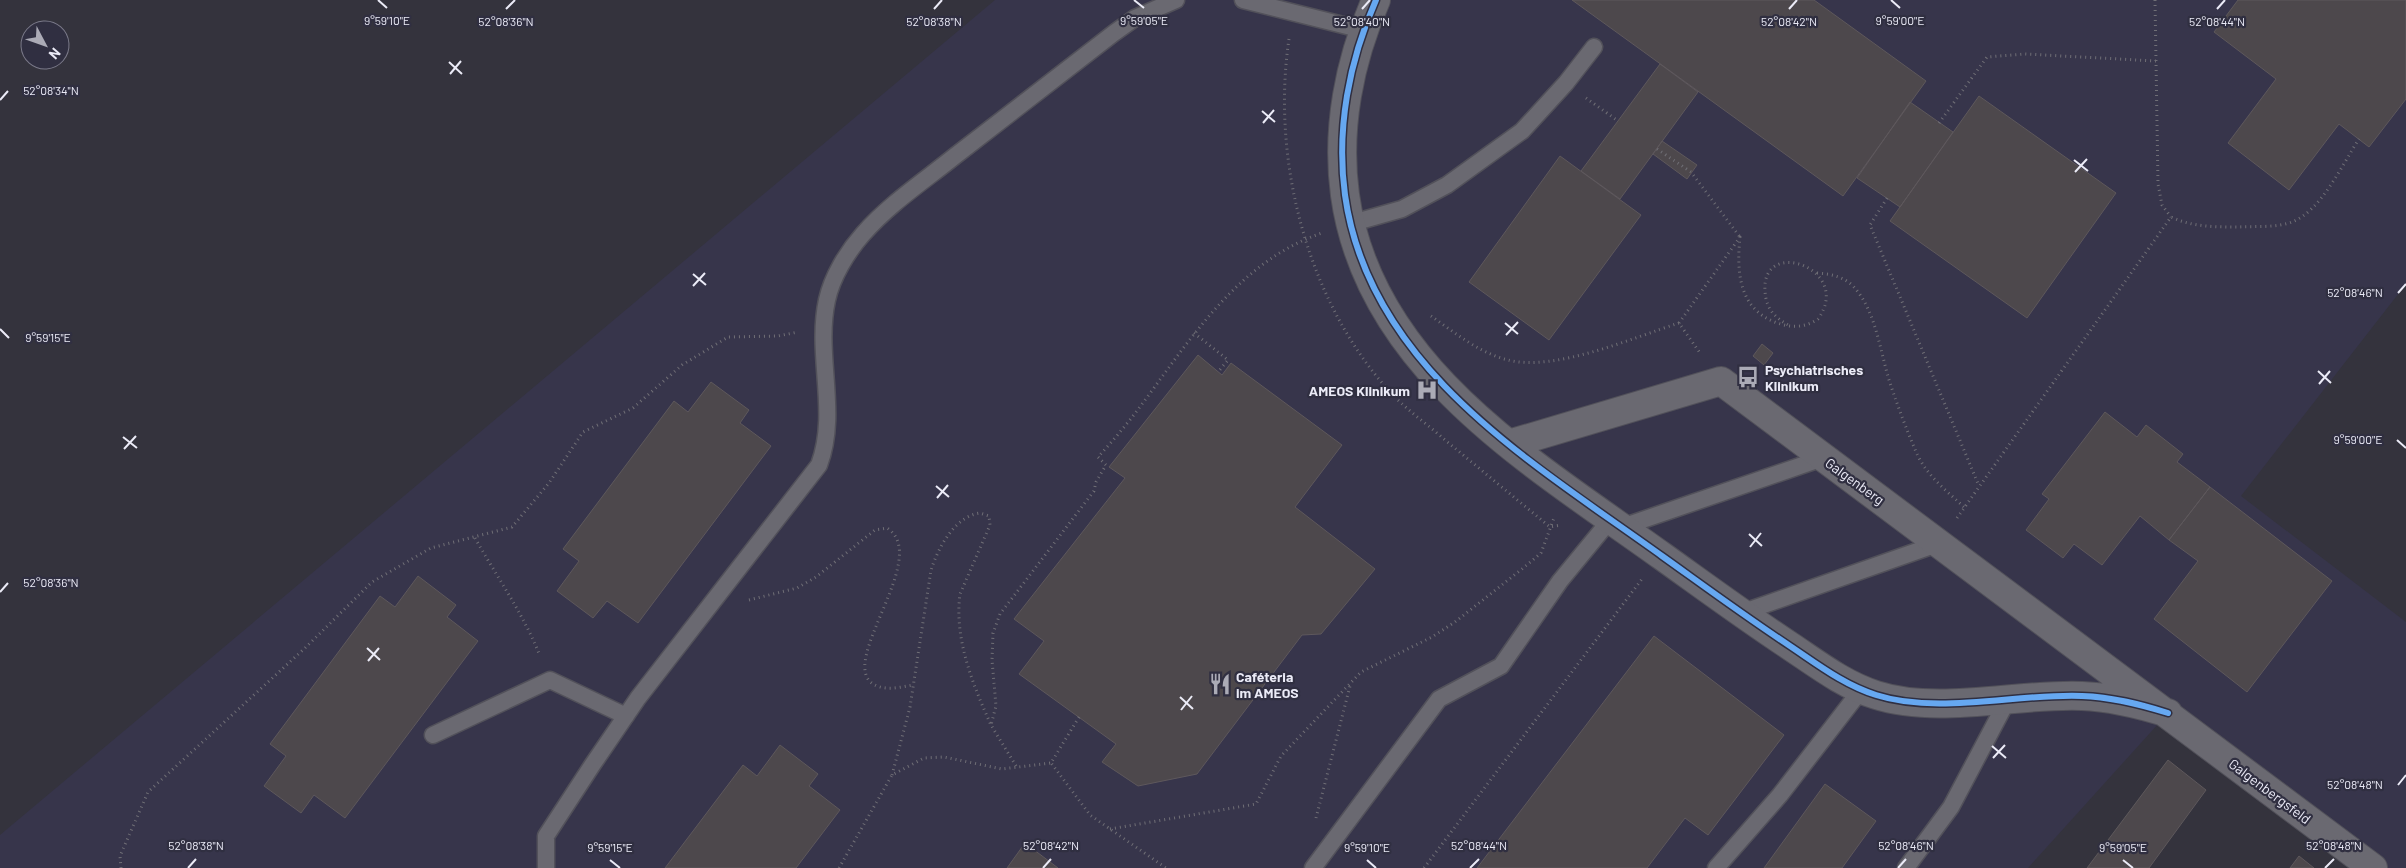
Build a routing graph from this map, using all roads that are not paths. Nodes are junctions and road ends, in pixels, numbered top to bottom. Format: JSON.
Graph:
{"nodes":[{"id":1,"x":1176,"y":0,"type":"edge"},
{"id":2,"x":1243,"y":0,"type":"edge"},
{"id":3,"x":1376,"y":0,"type":"edge"},
{"id":4,"x":1363,"y":30,"type":"junction"},
{"id":5,"x":1594,"y":47,"type":"dead end"},
{"id":6,"x":1349,"y":224,"type":"junction"},
{"id":7,"x":1509,"y":444,"type":"junction"},
{"id":8,"x":1823,"y":458,"type":"junction"},
{"id":9,"x":1616,"y":523,"type":"junction"},
{"id":10,"x":1940,"y":543,"type":"junction"},
{"id":11,"x":1741,"y":613,"type":"junction"},
{"id":12,"x":1861,"y":690,"type":"junction"},
{"id":13,"x":2007,"y":701,"type":"junction"},
{"id":14,"x":2168,"y":713,"type":"junction"},
{"id":15,"x":626,"y":716,"type":"junction"},
{"id":16,"x":433,"y":735,"type":"dead end"},
{"id":17,"x":546,"y":868,"type":"edge"},
{"id":18,"x":1313,"y":868,"type":"edge"},
{"id":19,"x":1716,"y":868,"type":"edge"},
{"id":20,"x":1906,"y":868,"type":"edge"},
{"id":21,"x":2373,"y":868,"type":"edge"}],
"edges":[{"from":1,"to":15,"type":"lane"},
{"from":2,"to":4,"type":"lane"},
{"from":3,"to":4,"type":"street"},
{"from":4,"to":6,"type":"street"},
{"from":5,"to":6,"type":"lane"},
{"from":6,"to":7,"type":"street"},
{"from":7,"to":8,"type":"street","name":"Galgenberg"},
{"from":7,"to":9,"type":"street"},
{"from":8,"to":9,"type":"lane"},
{"from":8,"to":10,"type":"street","name":"Galgenberg"},
{"from":9,"to":11,"type":"street"},
{"from":9,"to":18,"type":"lane"},
{"from":10,"to":11,"type":"lane"},
{"from":10,"to":14,"type":"street","name":"Galgenberg"},
{"from":11,"to":12,"type":"street"},
{"from":12,"to":13,"type":"street"},
{"from":12,"to":19,"type":"lane"},
{"from":13,"to":14,"type":"street"},
{"from":13,"to":20,"type":"lane"},
{"from":14,"to":21,"type":"street","name":"Galgenbergsfeld"},
{"from":15,"to":16,"type":"lane"},
{"from":15,"to":17,"type":"lane"}]}
